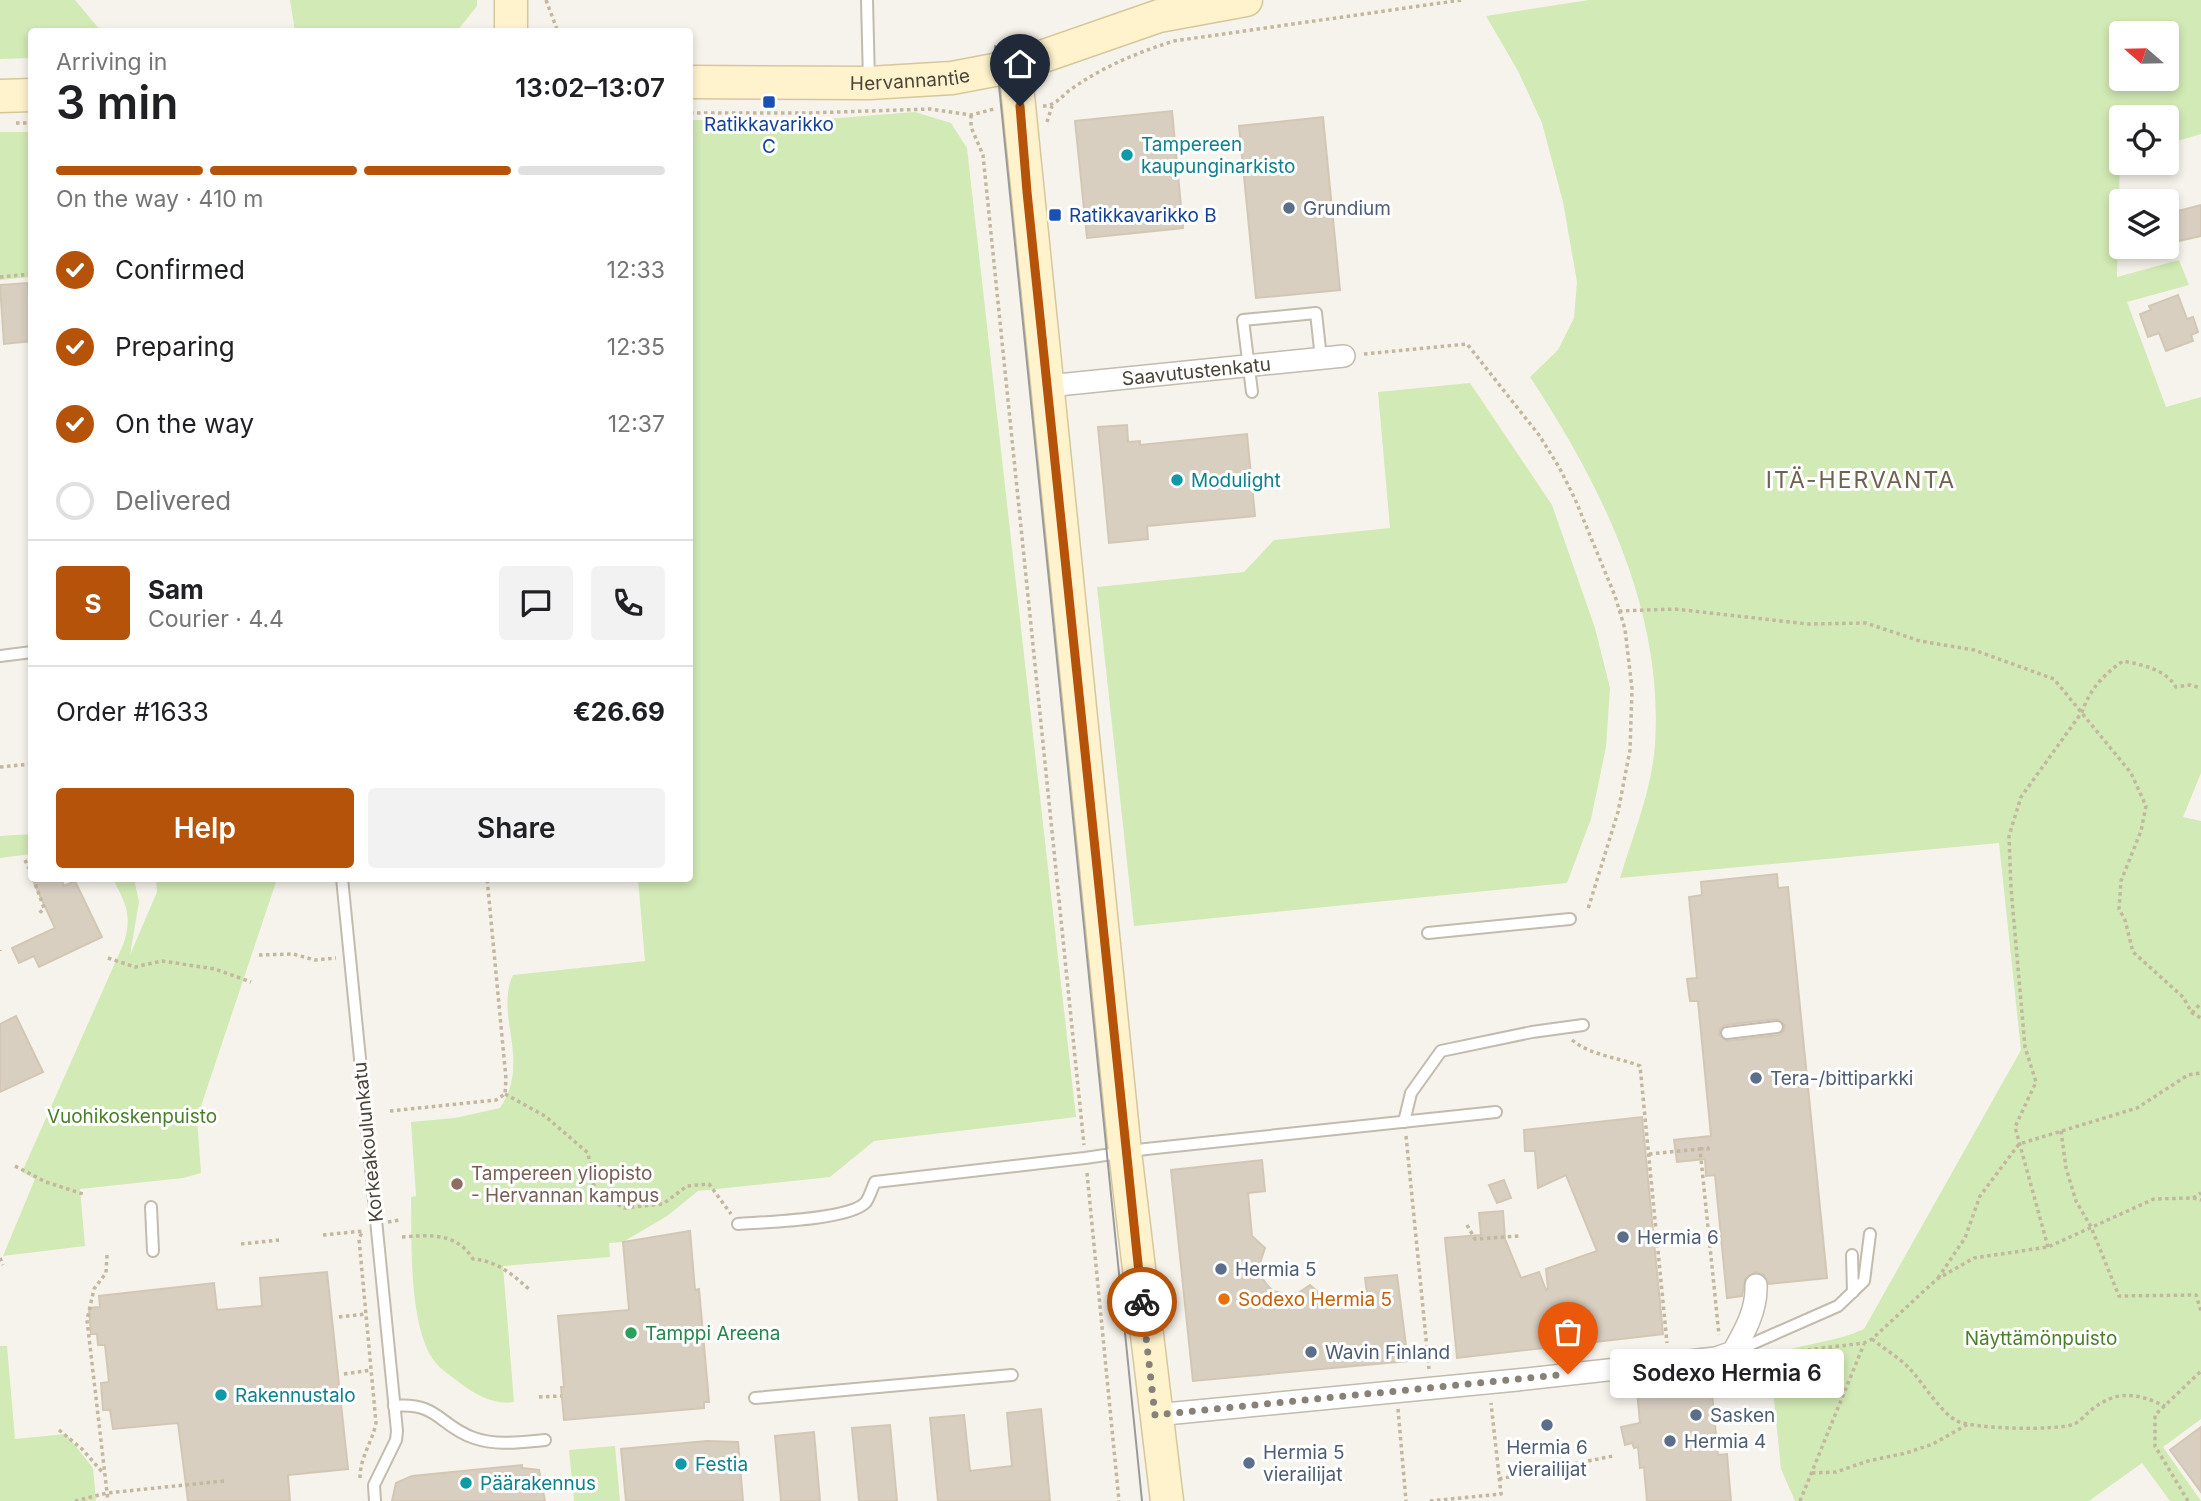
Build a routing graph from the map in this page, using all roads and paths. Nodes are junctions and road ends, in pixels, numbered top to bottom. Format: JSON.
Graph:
{"nodes":[{"id":1,"x":511,"y":0,"type":"edge"},
{"id":2,"x":547,"y":0,"type":"edge"},
{"id":3,"x":867,"y":0,"type":"edge"},
{"id":4,"x":1247,"y":0,"type":"edge"},
{"id":5,"x":1206,"y":3,"type":"edge"},
{"id":6,"x":511,"y":28,"type":"edge"},
{"id":7,"x":557,"y":28,"type":"edge"},
{"id":8,"x":1015,"y":66,"type":"junction"},
{"id":9,"x":693,"y":82,"type":"edge"},
{"id":10,"x":869,"y":83,"type":"junction"},
{"id":11,"x":0,"y":96,"type":"edge"},
{"id":12,"x":28,"y":96,"type":"edge"},
{"id":13,"x":971,"y":115,"type":"dead end"},
{"id":14,"x":28,"y":274,"type":"edge"},
{"id":15,"x":0,"y":277,"type":"edge"},
{"id":16,"x":1344,"y":356,"type":"joint"},
{"id":17,"x":1321,"y":358,"type":"junction"},
{"id":18,"x":1249,"y":366,"type":"junction"},
{"id":19,"x":1048,"y":386,"type":"junction"},
{"id":20,"x":1252,"y":392,"type":"dead end"},
{"id":21,"x":1619,"y":611,"type":"junction"},
{"id":22,"x":28,"y":652,"type":"edge"},
{"id":23,"x":0,"y":656,"type":"edge"},
{"id":24,"x":2201,"y":688,"type":"edge"},
{"id":25,"x":2081,"y":712,"type":"junction"},
{"id":26,"x":28,"y":764,"type":"edge"},
{"id":27,"x":0,"y":767,"type":"edge"},
{"id":28,"x":25,"y":860,"type":"dead end"},
{"id":29,"x":28,"y":867,"type":"edge"},
{"id":30,"x":34,"y":882,"type":"edge"},
{"id":31,"x":342,"y":882,"type":"edge"},
{"id":32,"x":487,"y":882,"type":"edge"},
{"id":33,"x":1588,"y":909,"type":"dead end"},
{"id":34,"x":38,"y":915,"type":"dead end"},
{"id":35,"x":1570,"y":919,"type":"dead end"},
{"id":36,"x":1428,"y":933,"type":"dead end"},
{"id":37,"x":259,"y":955,"type":"dead end"},
{"id":38,"x":108,"y":958,"type":"dead end"},
{"id":39,"x":350,"y":966,"type":"junction"},
{"id":40,"x":251,"y":982,"type":"dead end"},
{"id":41,"x":2201,"y":1003,"type":"edge"},
{"id":42,"x":2192,"y":1013,"type":"junction"},
{"id":43,"x":2201,"y":1018,"type":"edge"},
{"id":44,"x":1583,"y":1025,"type":"dead end"},
{"id":45,"x":1777,"y":1027,"type":"dead end"},
{"id":46,"x":1560,"y":1029,"type":"junction"},
{"id":47,"x":1727,"y":1032,"type":"dead end"},
{"id":48,"x":2201,"y":1073,"type":"edge"},
{"id":49,"x":505,"y":1094,"type":"junction"},
{"id":50,"x":390,"y":1111,"type":"dead end"},
{"id":51,"x":1496,"y":1112,"type":"dead end"},
{"id":52,"x":1404,"y":1122,"type":"junction"},
{"id":53,"x":2061,"y":1131,"type":"junction"},
{"id":54,"x":2019,"y":1144,"type":"junction"},
{"id":55,"x":1700,"y":1149,"type":"junction"},
{"id":56,"x":1125,"y":1152,"type":"junction"},
{"id":57,"x":1649,"y":1154,"type":"junction"},
{"id":58,"x":1708,"y":1154,"type":"dead end"},
{"id":59,"x":1086,"y":1158,"type":"junction"},
{"id":60,"x":15,"y":1166,"type":"dead end"},
{"id":61,"x":2201,"y":1193,"type":"edge"},
{"id":62,"x":83,"y":1195,"type":"dead end"},
{"id":63,"x":2193,"y":1198,"type":"junction"},
{"id":64,"x":2201,"y":1200,"type":"edge"},
{"id":65,"x":150,"y":1207,"type":"dead end"},
{"id":66,"x":400,"y":1220,"type":"dead end"},
{"id":67,"x":376,"y":1224,"type":"junction"},
{"id":68,"x":738,"y":1224,"type":"joint"},
{"id":69,"x":1467,"y":1225,"type":"dead end"},
{"id":70,"x":2091,"y":1227,"type":"junction"},
{"id":71,"x":362,"y":1231,"type":"junction"},
{"id":72,"x":1870,"y":1234,"type":"dead end"},
{"id":73,"x":323,"y":1235,"type":"dead end"},
{"id":74,"x":1520,"y":1236,"type":"dead end"},
{"id":75,"x":402,"y":1237,"type":"dead end"},
{"id":76,"x":279,"y":1240,"type":"dead end"},
{"id":77,"x":241,"y":1244,"type":"dead end"},
{"id":78,"x":2048,"y":1247,"type":"junction"},
{"id":79,"x":153,"y":1251,"type":"dead end"},
{"id":80,"x":107,"y":1255,"type":"dead end"},
{"id":81,"x":1852,"y":1255,"type":"dead end"},
{"id":82,"x":0,"y":1258,"type":"edge"},
{"id":83,"x":3,"y":1265,"type":"dead end"},
{"id":84,"x":1937,"y":1279,"type":"junction"},
{"id":85,"x":1756,"y":1285,"type":"dead end"},
{"id":86,"x":531,"y":1291,"type":"dead end"},
{"id":87,"x":1853,"y":1292,"type":"junction"},
{"id":88,"x":2201,"y":1311,"type":"edge"},
{"id":89,"x":366,"y":1314,"type":"junction"},
{"id":90,"x":339,"y":1317,"type":"dead end"},
{"id":91,"x":1872,"y":1339,"type":"junction"},
{"id":92,"x":1864,"y":1343,"type":"junction"},
{"id":93,"x":1726,"y":1345,"type":"junction"},
{"id":94,"x":1668,"y":1351,"type":"dead end"},
{"id":95,"x":371,"y":1370,"type":"junction"},
{"id":96,"x":2201,"y":1371,"type":"edge"},
{"id":97,"x":344,"y":1374,"type":"dead end"},
{"id":98,"x":1012,"y":1375,"type":"dead end"},
{"id":99,"x":1431,"y":1388,"type":"junction"},
{"id":100,"x":561,"y":1395,"type":"dead end"},
{"id":101,"x":539,"y":1397,"type":"dead end"},
{"id":102,"x":755,"y":1398,"type":"dead end"},
{"id":103,"x":1490,"y":1398,"type":"dead end"},
{"id":104,"x":394,"y":1406,"type":"junction"},
{"id":105,"x":1397,"y":1406,"type":"dead end"},
{"id":106,"x":2165,"y":1406,"type":"junction"},
{"id":107,"x":1155,"y":1415,"type":"junction"},
{"id":108,"x":1968,"y":1424,"type":"junction"},
{"id":109,"x":59,"y":1430,"type":"dead end"},
{"id":110,"x":545,"y":1440,"type":"dead end"},
{"id":111,"x":1613,"y":1456,"type":"dead end"},
{"id":112,"x":1812,"y":1473,"type":"junction"},
{"id":113,"x":105,"y":1476,"type":"junction"},
{"id":114,"x":1499,"y":1479,"type":"junction"},
{"id":115,"x":224,"y":1481,"type":"dead end"},
{"id":116,"x":360,"y":1482,"type":"dead end"},
{"id":117,"x":107,"y":1493,"type":"junction"},
{"id":118,"x":75,"y":1501,"type":"edge"},
{"id":119,"x":108,"y":1501,"type":"edge"},
{"id":120,"x":375,"y":1501,"type":"edge"},
{"id":121,"x":1119,"y":1501,"type":"edge"},
{"id":122,"x":1167,"y":1501,"type":"edge"},
{"id":123,"x":1406,"y":1501,"type":"edge"},
{"id":124,"x":1430,"y":1501,"type":"edge"},
{"id":125,"x":1800,"y":1501,"type":"edge"},
{"id":126,"x":2188,"y":1501,"type":"edge"}],
"edges":[{"from":1,"to":6,"type":"street"},
{"from":2,"to":7,"type":"path"},
{"from":3,"to":10,"type":"lane"},
{"from":4,"to":5,"type":"street","name":"Hervannantie"},
{"from":5,"to":8,"type":"street","name":"Hervannantie"},
{"from":8,"to":10,"type":"street","name":"Hervannantie"},
{"from":8,"to":19,"type":"street"},
{"from":9,"to":10,"type":"street","name":"Hervannantie"},
{"from":11,"to":12,"type":"street"},
{"from":13,"to":59,"type":"path"},
{"from":14,"to":15,"type":"path"},
{"from":16,"to":17,"type":"street","name":"Saavutustenkatu"},
{"from":16,"to":21,"type":"path"},
{"from":17,"to":18,"type":"street","name":"Saavutustenkatu"},
{"from":17,"to":18,"type":"lane"},
{"from":18,"to":19,"type":"street","name":"Saavutustenkatu"},
{"from":18,"to":20,"type":"lane"},
{"from":19,"to":56,"type":"street"},
{"from":21,"to":25,"type":"path"},
{"from":21,"to":33,"type":"path"},
{"from":22,"to":23,"type":"lane"},
{"from":24,"to":25,"type":"path"},
{"from":25,"to":42,"type":"path"},
{"from":25,"to":54,"type":"path"},
{"from":26,"to":27,"type":"path"},
{"from":28,"to":29,"type":"path"},
{"from":30,"to":34,"type":"path"},
{"from":31,"to":39,"type":"lane","name":"Korkeakoulunkatu"},
{"from":32,"to":49,"type":"path"},
{"from":35,"to":36,"type":"lane"},
{"from":37,"to":39,"type":"path"},
{"from":38,"to":40,"type":"path"},
{"from":39,"to":67,"type":"lane","name":"Korkeakoulunkatu"},
{"from":41,"to":42,"type":"path"},
{"from":42,"to":43,"type":"path"},
{"from":44,"to":46,"type":"lane"},
{"from":45,"to":47,"type":"lane"},
{"from":46,"to":52,"type":"lane"},
{"from":46,"to":57,"type":"path"},
{"from":48,"to":53,"type":"path"},
{"from":49,"to":50,"type":"path"},
{"from":49,"to":68,"type":"path"},
{"from":51,"to":52,"type":"lane"},
{"from":52,"to":56,"type":"lane"},
{"from":52,"to":99,"type":"path"},
{"from":53,"to":54,"type":"path"},
{"from":53,"to":70,"type":"path"},
{"from":54,"to":78,"type":"path"},
{"from":54,"to":84,"type":"path"},
{"from":55,"to":57,"type":"path"},
{"from":55,"to":58,"type":"path"},
{"from":55,"to":93,"type":"path"},
{"from":56,"to":59,"type":"lane"},
{"from":56,"to":107,"type":"street"},
{"from":57,"to":94,"type":"path"},
{"from":59,"to":68,"type":"lane"},
{"from":59,"to":121,"type":"path"},
{"from":60,"to":62,"type":"path"},
{"from":61,"to":63,"type":"path"},
{"from":63,"to":64,"type":"path"},
{"from":63,"to":70,"type":"path"},
{"from":65,"to":79,"type":"lane"},
{"from":66,"to":67,"type":"path"},
{"from":67,"to":71,"type":"path"},
{"from":67,"to":104,"type":"lane","name":"Korkeakoulunkatu"},
{"from":69,"to":74,"type":"path"},
{"from":70,"to":78,"type":"path"},
{"from":70,"to":88,"type":"path"},
{"from":71,"to":73,"type":"path"},
{"from":71,"to":89,"type":"path"},
{"from":72,"to":87,"type":"lane"},
{"from":75,"to":86,"type":"path"},
{"from":76,"to":77,"type":"path"},
{"from":78,"to":84,"type":"path"},
{"from":80,"to":113,"type":"path"},
{"from":81,"to":87,"type":"lane"},
{"from":82,"to":83,"type":"path"},
{"from":84,"to":91,"type":"path"},
{"from":85,"to":93,"type":"street"},
{"from":87,"to":93,"type":"lane"},
{"from":89,"to":90,"type":"path"},
{"from":89,"to":95,"type":"path"},
{"from":91,"to":92,"type":"path"},
{"from":91,"to":108,"type":"path"},
{"from":92,"to":93,"type":"path"},
{"from":92,"to":112,"type":"path"},
{"from":93,"to":99,"type":"street"},
{"from":95,"to":97,"type":"path"},
{"from":95,"to":116,"type":"path"},
{"from":96,"to":106,"type":"path"},
{"from":98,"to":102,"type":"lane"},
{"from":99,"to":107,"type":"street"},
{"from":100,"to":101,"type":"path"},
{"from":103,"to":114,"type":"path"},
{"from":104,"to":110,"type":"lane"},
{"from":104,"to":120,"type":"lane","name":"Korkeakoulunkatu"},
{"from":105,"to":123,"type":"path"},
{"from":106,"to":108,"type":"path"},
{"from":106,"to":126,"type":"path"},
{"from":107,"to":122,"type":"street"},
{"from":108,"to":112,"type":"path"},
{"from":109,"to":113,"type":"path"},
{"from":111,"to":114,"type":"path"},
{"from":112,"to":125,"type":"path"},
{"from":113,"to":117,"type":"path"},
{"from":114,"to":124,"type":"path"},
{"from":115,"to":117,"type":"path"},
{"from":117,"to":118,"type":"path"},
{"from":117,"to":119,"type":"path"}]}
